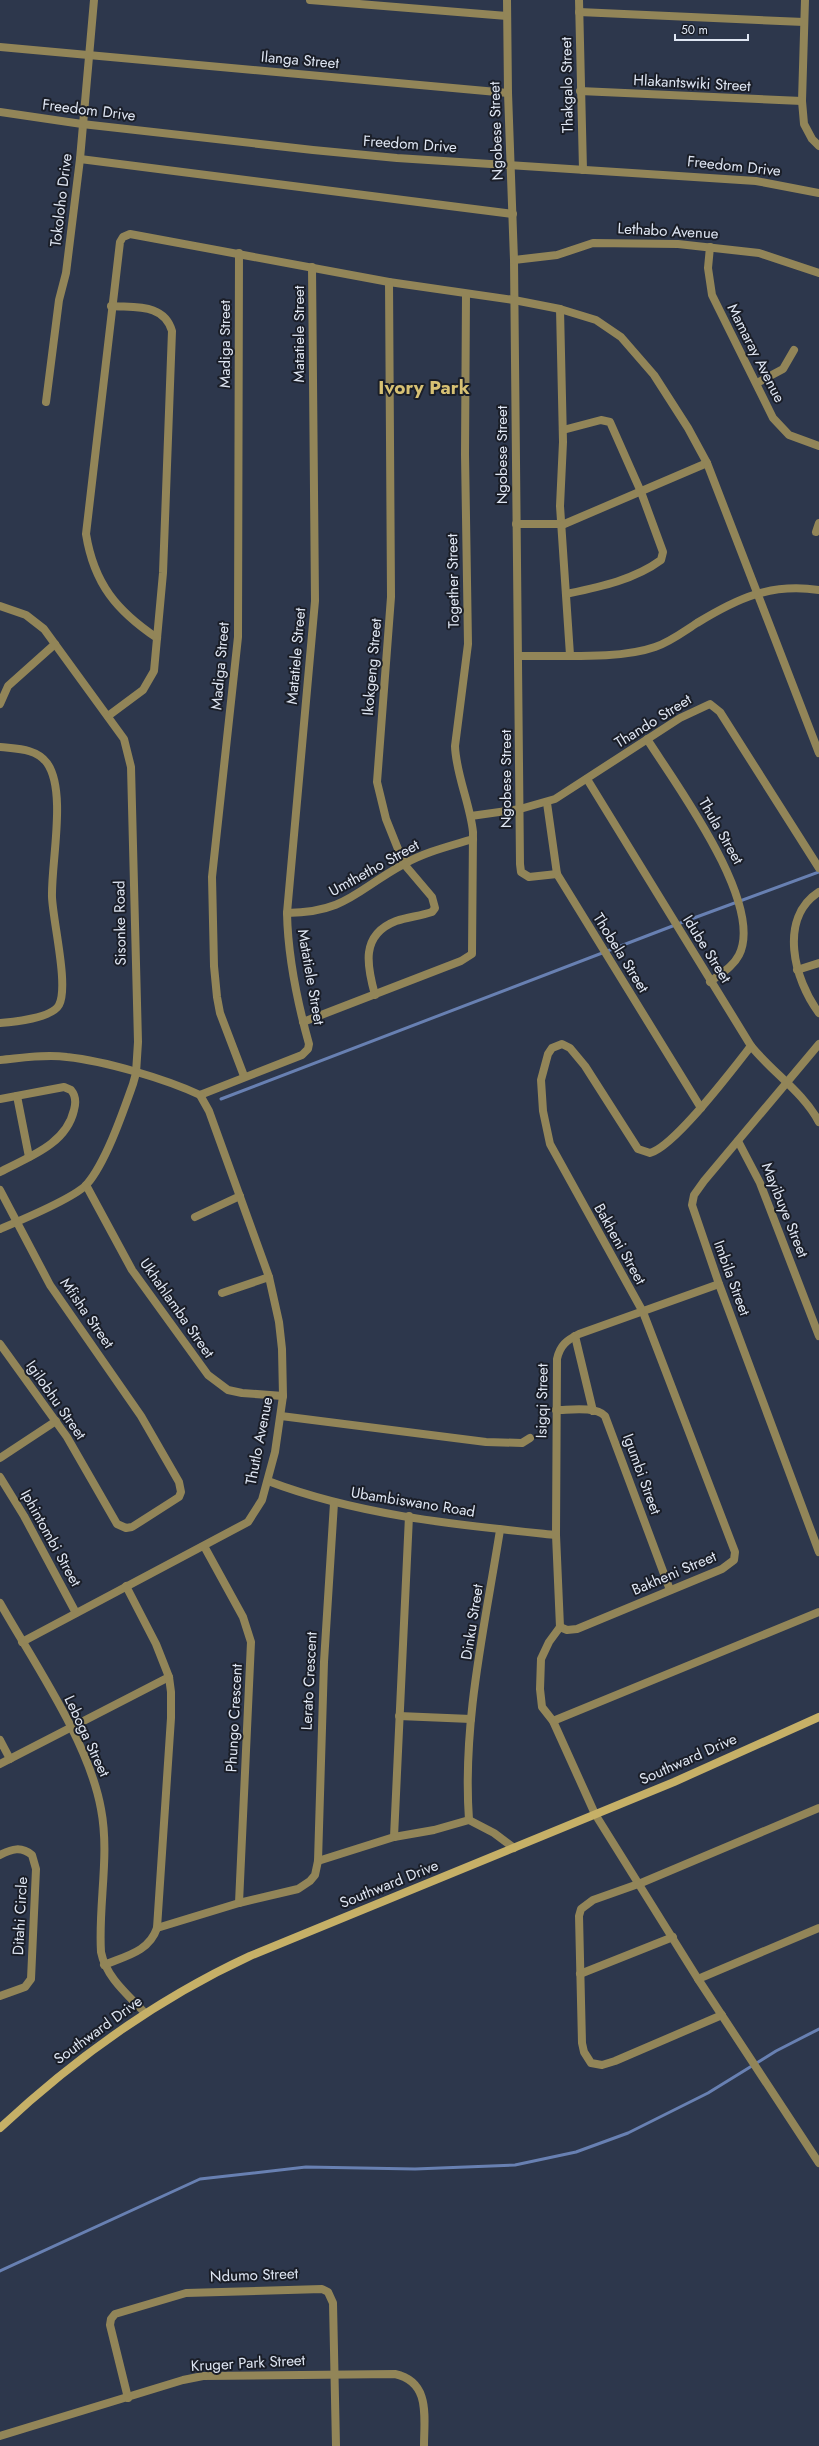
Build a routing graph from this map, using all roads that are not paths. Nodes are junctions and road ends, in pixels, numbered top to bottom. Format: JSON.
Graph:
{"nodes":[{"id":1,"x":94,"y":0,"type":"edge"},
{"id":2,"x":310,"y":0,"type":"edge"},
{"id":3,"x":507,"y":0,"type":"edge"},
{"id":4,"x":579,"y":0,"type":"edge"},
{"id":5,"x":805,"y":0,"type":"edge"},
{"id":6,"x":579,"y":12,"type":"junction"},
{"id":7,"x":507,"y":16,"type":"junction"},
{"id":8,"x":804,"y":22,"type":"junction"},
{"id":9,"x":0,"y":47,"type":"edge"},
{"id":10,"x":89,"y":55,"type":"junction"},
{"id":11,"x":580,"y":91,"type":"junction"},
{"id":12,"x":508,"y":93,"type":"junction"},
{"id":13,"x":802,"y":101,"type":"junction"},
{"id":14,"x":0,"y":112,"type":"edge"},
{"id":15,"x":82,"y":124,"type":"junction"},
{"id":16,"x":819,"y":146,"type":"edge"},
{"id":17,"x":80,"y":159,"type":"junction"},
{"id":18,"x":511,"y":165,"type":"junction"},
{"id":19,"x":583,"y":170,"type":"junction"},
{"id":20,"x":819,"y":193,"type":"edge"},
{"id":21,"x":513,"y":214,"type":"junction"},
{"id":22,"x":710,"y":247,"type":"junction"},
{"id":23,"x":240,"y":253,"type":"junction"},
{"id":24,"x":514,"y":260,"type":"junction"},
{"id":25,"x":312,"y":267,"type":"junction"},
{"id":26,"x":819,"y":273,"type":"edge"},
{"id":27,"x":389,"y":282,"type":"junction"},
{"id":28,"x":466,"y":294,"type":"junction"},
{"id":29,"x":514,"y":300,"type":"junction"},
{"id":30,"x":111,"y":306,"type":"junction"},
{"id":31,"x":560,"y":309,"type":"junction"},
{"id":32,"x":794,"y":350,"type":"dead end"},
{"id":33,"x":757,"y":383,"type":"junction"},
{"id":34,"x":46,"y":402,"type":"dead end"},
{"id":35,"x":563,"y":430,"type":"junction"},
{"id":36,"x":819,"y":446,"type":"edge"},
{"id":37,"x":707,"y":463,"type":"junction"},
{"id":38,"x":641,"y":492,"type":"junction"},
{"id":39,"x":819,"y":523,"type":"edge"},
{"id":40,"x":516,"y":524,"type":"junction"},
{"id":41,"x":562,"y":524,"type":"junction"},
{"id":42,"x":816,"y":532,"type":"dead end"},
{"id":43,"x":819,"y":590,"type":"edge"},
{"id":44,"x":757,"y":593,"type":"junction"},
{"id":45,"x":566,"y":594,"type":"junction"},
{"id":46,"x":0,"y":606,"type":"edge"},
{"id":47,"x":157,"y":638,"type":"junction"},
{"id":48,"x":55,"y":644,"type":"junction"},
{"id":49,"x":570,"y":655,"type":"junction"},
{"id":50,"x":519,"y":656,"type":"junction"},
{"id":51,"x":0,"y":704,"type":"edge"},
{"id":52,"x":108,"y":716,"type":"junction"},
{"id":53,"x":647,"y":739,"type":"junction"},
{"id":54,"x":0,"y":747,"type":"edge"},
{"id":55,"x":819,"y":753,"type":"edge"},
{"id":56,"x":587,"y":779,"type":"junction"},
{"id":57,"x":547,"y":802,"type":"junction"},
{"id":58,"x":520,"y":809,"type":"junction"},
{"id":59,"x":471,"y":816,"type":"junction"},
{"id":60,"x":473,"y":839,"type":"junction"},
{"id":61,"x":404,"y":864,"type":"junction"},
{"id":62,"x":818,"y":864,"type":"edge"},
{"id":63,"x":557,"y":874,"type":"junction"},
{"id":64,"x":819,"y":892,"type":"edge"},
{"id":65,"x":287,"y":913,"type":"junction"},
{"id":66,"x":819,"y":963,"type":"edge"},
{"id":67,"x":797,"y":970,"type":"junction"},
{"id":68,"x":710,"y":982,"type":"junction"},
{"id":69,"x":375,"y":995,"type":"junction"},
{"id":70,"x":819,"y":1013,"type":"edge"},
{"id":71,"x":303,"y":1022,"type":"junction"},
{"id":72,"x":0,"y":1023,"type":"edge"},
{"id":73,"x":819,"y":1044,"type":"edge"},
{"id":74,"x":752,"y":1046,"type":"junction"},
{"id":75,"x":0,"y":1060,"type":"edge"},
{"id":76,"x":136,"y":1073,"type":"junction"},
{"id":77,"x":244,"y":1076,"type":"junction"},
{"id":78,"x":787,"y":1083,"type":"junction"},
{"id":79,"x":200,"y":1095,"type":"junction"},
{"id":80,"x":16,"y":1096,"type":"junction"},
{"id":81,"x":0,"y":1099,"type":"edge"},
{"id":82,"x":701,"y":1108,"type":"junction"},
{"id":83,"x":819,"y":1122,"type":"edge"},
{"id":84,"x":738,"y":1141,"type":"junction"},
{"id":85,"x":29,"y":1157,"type":"junction"},
{"id":86,"x":0,"y":1172,"type":"edge"},
{"id":87,"x":86,"y":1185,"type":"junction"},
{"id":88,"x":0,"y":1190,"type":"edge"},
{"id":89,"x":240,"y":1196,"type":"junction"},
{"id":90,"x":195,"y":1217,"type":"dead end"},
{"id":91,"x":17,"y":1222,"type":"junction"},
{"id":92,"x":0,"y":1230,"type":"edge"},
{"id":93,"x":269,"y":1277,"type":"junction"},
{"id":94,"x":719,"y":1284,"type":"junction"},
{"id":95,"x":222,"y":1293,"type":"dead end"},
{"id":96,"x":643,"y":1312,"type":"junction"},
{"id":97,"x":575,"y":1336,"type":"junction"},
{"id":98,"x":819,"y":1336,"type":"edge"},
{"id":99,"x":0,"y":1344,"type":"edge"},
{"id":100,"x":283,"y":1396,"type":"junction"},
{"id":101,"x":556,"y":1410,"type":"junction"},
{"id":102,"x":592,"y":1411,"type":"junction"},
{"id":103,"x":281,"y":1416,"type":"junction"},
{"id":104,"x":56,"y":1421,"type":"junction"},
{"id":105,"x":530,"y":1438,"type":"dead end"},
{"id":106,"x":0,"y":1458,"type":"edge"},
{"id":107,"x":88,"y":1473,"type":"joint"},
{"id":108,"x":0,"y":1477,"type":"edge"},
{"id":109,"x":268,"y":1481,"type":"junction"},
{"id":110,"x":334,"y":1503,"type":"junction"},
{"id":111,"x":409,"y":1516,"type":"junction"},
{"id":112,"x":500,"y":1530,"type":"junction"},
{"id":113,"x":816,"y":1531,"type":"edge"},
{"id":114,"x":556,"y":1535,"type":"junction"},
{"id":115,"x":204,"y":1546,"type":"junction"},
{"id":116,"x":819,"y":1552,"type":"edge"},
{"id":117,"x":126,"y":1586,"type":"junction"},
{"id":118,"x":670,"y":1590,"type":"junction"},
{"id":119,"x":0,"y":1603,"type":"edge"},
{"id":120,"x":819,"y":1612,"type":"edge"},
{"id":121,"x":76,"y":1613,"type":"junction"},
{"id":122,"x":560,"y":1627,"type":"junction"},
{"id":123,"x":22,"y":1642,"type":"junction"},
{"id":124,"x":169,"y":1677,"type":"junction"},
{"id":125,"x":399,"y":1716,"type":"junction"},
{"id":126,"x":819,"y":1717,"type":"edge"},
{"id":127,"x":471,"y":1719,"type":"junction"},
{"id":128,"x":553,"y":1720,"type":"junction"},
{"id":129,"x":70,"y":1727,"type":"junction"},
{"id":130,"x":0,"y":1740,"type":"edge"},
{"id":131,"x":10,"y":1758,"type":"junction"},
{"id":132,"x":0,"y":1764,"type":"edge"},
{"id":133,"x":819,"y":1808,"type":"edge"},
{"id":134,"x":595,"y":1814,"type":"junction"},
{"id":135,"x":469,"y":1820,"type":"junction"},
{"id":136,"x":394,"y":1837,"type":"junction"},
{"id":137,"x":514,"y":1848,"type":"junction"},
{"id":138,"x":0,"y":1856,"type":"edge"},
{"id":139,"x":318,"y":1862,"type":"junction"},
{"id":140,"x":641,"y":1883,"type":"junction"},
{"id":141,"x":239,"y":1903,"type":"junction"},
{"id":142,"x":157,"y":1928,"type":"junction"},
{"id":143,"x":819,"y":1928,"type":"edge"},
{"id":144,"x":673,"y":1937,"type":"junction"},
{"id":145,"x":104,"y":1965,"type":"junction"},
{"id":146,"x":580,"y":1974,"type":"junction"},
{"id":147,"x":698,"y":1979,"type":"junction"},
{"id":148,"x":0,"y":1996,"type":"edge"},
{"id":149,"x":145,"y":2013,"type":"junction"},
{"id":150,"x":722,"y":2015,"type":"junction"},
{"id":151,"x":0,"y":2128,"type":"edge"},
{"id":152,"x":819,"y":2163,"type":"edge"},
{"id":153,"x":335,"y":2374,"type":"junction"},
{"id":154,"x":128,"y":2398,"type":"junction"},
{"id":155,"x":0,"y":2436,"type":"edge"},
{"id":156,"x":336,"y":2446,"type":"edge"},
{"id":157,"x":424,"y":2446,"type":"edge"}],
"edges":[{"from":1,"to":10,"type":"street","name":"Tokoloho Drive"},
{"from":2,"to":7,"type":"street"},
{"from":3,"to":7,"type":"street","name":"Ngobese Street"},
{"from":4,"to":6,"type":"street","name":"Thakgalo Street"},
{"from":5,"to":8,"type":"street"},
{"from":6,"to":8,"type":"street"},
{"from":6,"to":11,"type":"street","name":"Thakgalo Street"},
{"from":7,"to":12,"type":"street","name":"Ngobese Street"},
{"from":8,"to":13,"type":"street"},
{"from":9,"to":10,"type":"street","name":"Ilanga Street"},
{"from":10,"to":12,"type":"street","name":"Ilanga Street"},
{"from":10,"to":15,"type":"street","name":"Tokoloho Drive"},
{"from":11,"to":13,"type":"street","name":"Hlakantswiki Street"},
{"from":11,"to":19,"type":"street","name":"Thakgalo Street"},
{"from":12,"to":18,"type":"street","name":"Ngobese Street"},
{"from":13,"to":16,"type":"street"},
{"from":14,"to":15,"type":"street","name":"Freedom Drive"},
{"from":15,"to":17,"type":"street","name":"Tokoloho Drive"},
{"from":15,"to":18,"type":"street","name":"Freedom Drive"},
{"from":17,"to":21,"type":"street"},
{"from":17,"to":34,"type":"street","name":"Tokoloho Drive"},
{"from":18,"to":19,"type":"street","name":"Freedom Drive"},
{"from":18,"to":21,"type":"street","name":"Ngobese Street"},
{"from":19,"to":20,"type":"street","name":"Freedom Drive"},
{"from":21,"to":24,"type":"street","name":"Ngobese Street"},
{"from":22,"to":24,"type":"street","name":"Lethabo Avenue"},
{"from":22,"to":26,"type":"street","name":"Lethabo Avenue"},
{"from":22,"to":33,"type":"street","name":"Mamaray Avenue"},
{"from":23,"to":25,"type":"street"},
{"from":23,"to":30,"type":"street"},
{"from":23,"to":77,"type":"street","name":"Madiga Street"},
{"from":24,"to":29,"type":"street","name":"Ngobese Street"},
{"from":25,"to":27,"type":"street"},
{"from":25,"to":65,"type":"street","name":"Matatiele Street"},
{"from":27,"to":28,"type":"street"},
{"from":27,"to":61,"type":"street","name":"Ikokgeng Street"},
{"from":28,"to":29,"type":"street"},
{"from":28,"to":59,"type":"street","name":"Together Street"},
{"from":29,"to":31,"type":"street"},
{"from":29,"to":40,"type":"street","name":"Ngobese Street"},
{"from":30,"to":47,"type":"street"},
{"from":30,"to":47,"type":"street"},
{"from":31,"to":35,"type":"street"},
{"from":31,"to":37,"type":"street"},
{"from":32,"to":33,"type":"street"},
{"from":33,"to":36,"type":"street","name":"Mamaray Avenue"},
{"from":35,"to":38,"type":"street"},
{"from":35,"to":41,"type":"street"},
{"from":37,"to":38,"type":"street"},
{"from":37,"to":44,"type":"street"},
{"from":38,"to":41,"type":"street"},
{"from":38,"to":45,"type":"street"},
{"from":39,"to":42,"type":"street"},
{"from":40,"to":41,"type":"street"},
{"from":40,"to":50,"type":"street","name":"Ngobese Street"},
{"from":41,"to":45,"type":"street"},
{"from":43,"to":44,"type":"street"},
{"from":44,"to":49,"type":"street"},
{"from":44,"to":55,"type":"street"},
{"from":45,"to":49,"type":"street"},
{"from":46,"to":48,"type":"street","name":"Sisonke Road"},
{"from":47,"to":52,"type":"street"},
{"from":48,"to":51,"type":"street"},
{"from":48,"to":52,"type":"street","name":"Sisonke Road"},
{"from":49,"to":50,"type":"street"},
{"from":50,"to":58,"type":"street","name":"Ngobese Street"},
{"from":52,"to":76,"type":"street","name":"Sisonke Road"},
{"from":53,"to":56,"type":"street","name":"Thando Street"},
{"from":53,"to":62,"type":"street","name":"Thando Street"},
{"from":53,"to":68,"type":"street","name":"Thula Street"},
{"from":54,"to":72,"type":"street"},
{"from":56,"to":57,"type":"street","name":"Thando Street"},
{"from":56,"to":68,"type":"street","name":"Idube Street"},
{"from":57,"to":58,"type":"street","name":"Thando Street"},
{"from":57,"to":63,"type":"street","name":"Thobela Street"},
{"from":58,"to":59,"type":"street"},
{"from":58,"to":63,"type":"street","name":"Ngobese Street"},
{"from":59,"to":60,"type":"street"},
{"from":60,"to":61,"type":"street","name":"Umthetho Street"},
{"from":60,"to":69,"type":"street"},
{"from":61,"to":65,"type":"street","name":"Umthetho Street"},
{"from":61,"to":69,"type":"street","name":"Ikokgeng Street"},
{"from":63,"to":82,"type":"street","name":"Thobela Street"},
{"from":64,"to":67,"type":"street"},
{"from":65,"to":71,"type":"street","name":"Matatiele Street"},
{"from":66,"to":67,"type":"street"},
{"from":67,"to":70,"type":"street"},
{"from":68,"to":74,"type":"street","name":"Idube Street"},
{"from":69,"to":71,"type":"street"},
{"from":71,"to":77,"type":"street","name":"Matatiele Street"},
{"from":73,"to":78,"type":"street","name":"Imbila Street"},
{"from":74,"to":78,"type":"street","name":"Idube Street"},
{"from":74,"to":82,"type":"street","name":"Bakheni Street"},
{"from":75,"to":76,"type":"street"},
{"from":76,"to":79,"type":"street"},
{"from":76,"to":87,"type":"street","name":"Sisonke Road"},
{"from":77,"to":79,"type":"street"},
{"from":78,"to":83,"type":"street","name":"Idube Street"},
{"from":78,"to":84,"type":"street","name":"Imbila Street"},
{"from":79,"to":89,"type":"street","name":"Thutlo Avenue"},
{"from":80,"to":81,"type":"street"},
{"from":80,"to":85,"type":"street"},
{"from":80,"to":85,"type":"street"},
{"from":82,"to":96,"type":"street","name":"Bakheni Street"},
{"from":84,"to":94,"type":"street","name":"Imbila Street"},
{"from":84,"to":98,"type":"street","name":"Mayibuye Street"},
{"from":85,"to":86,"type":"street"},
{"from":87,"to":91,"type":"street"},
{"from":87,"to":100,"type":"street","name":"Ukhahlamba Street"},
{"from":88,"to":91,"type":"street","name":"Mfisha Street"},
{"from":89,"to":90,"type":"street"},
{"from":89,"to":93,"type":"street","name":"Thutlo Avenue"},
{"from":91,"to":92,"type":"street"},
{"from":91,"to":107,"type":"street","name":"Mfisha Street"},
{"from":93,"to":95,"type":"street"},
{"from":93,"to":100,"type":"street","name":"Thutlo Avenue"},
{"from":94,"to":96,"type":"street","name":"Isigqi Street"},
{"from":94,"to":113,"type":"street","name":"Imbila Street"},
{"from":96,"to":97,"type":"street","name":"Isigqi Street"},
{"from":96,"to":118,"type":"street","name":"Bakheni Street"},
{"from":97,"to":101,"type":"street","name":"Isigqi Street"},
{"from":97,"to":102,"type":"street"},
{"from":99,"to":104,"type":"street","name":"Igilobhu Street"},
{"from":100,"to":103,"type":"street","name":"Thutlo Avenue"},
{"from":101,"to":102,"type":"street"},
{"from":101,"to":114,"type":"street","name":"Isigqi Street"},
{"from":102,"to":118,"type":"street","name":"Igumbi Street"},
{"from":103,"to":105,"type":"street"},
{"from":103,"to":109,"type":"street","name":"Thutlo Avenue"},
{"from":104,"to":106,"type":"street"},
{"from":104,"to":107,"type":"street","name":"Igilobhu Street"},
{"from":108,"to":121,"type":"street","name":"Iphintombi Street"},
{"from":109,"to":110,"type":"street","name":"Ubambiswano Road"},
{"from":109,"to":115,"type":"street","name":"Thutlo Avenue"},
{"from":110,"to":111,"type":"street","name":"Ubambiswano Road"},
{"from":110,"to":139,"type":"street","name":"Lerato Crescent"},
{"from":111,"to":112,"type":"street","name":"Ubambiswano Road"},
{"from":111,"to":125,"type":"street"},
{"from":112,"to":114,"type":"street","name":"Ubambiswano Road"},
{"from":112,"to":127,"type":"street","name":"Dinku Street"},
{"from":113,"to":116,"type":"street","name":"Imbila Street"},
{"from":114,"to":122,"type":"street","name":"Isigqi Street"},
{"from":115,"to":117,"type":"street","name":"Thutlo Avenue"},
{"from":115,"to":141,"type":"street","name":"Phungo Crescent"},
{"from":117,"to":121,"type":"street","name":"Thutlo Avenue"},
{"from":117,"to":124,"type":"street"},
{"from":118,"to":122,"type":"street","name":"Bakheni Street"},
{"from":119,"to":123,"type":"street","name":"Leboga Street"},
{"from":120,"to":128,"type":"street"},
{"from":121,"to":123,"type":"street","name":"Thutlo Avenue"},
{"from":122,"to":128,"type":"street"},
{"from":123,"to":129,"type":"street","name":"Leboga Street"},
{"from":124,"to":129,"type":"street"},
{"from":124,"to":142,"type":"street"},
{"from":125,"to":127,"type":"street"},
{"from":125,"to":136,"type":"street"},
{"from":126,"to":134,"type":"main road","name":"Southward Drive"},
{"from":127,"to":135,"type":"street","name":"Dinku Street"},
{"from":128,"to":134,"type":"street"},
{"from":129,"to":131,"type":"street"},
{"from":129,"to":145,"type":"street","name":"Leboga Street"},
{"from":130,"to":131,"type":"street"},
{"from":131,"to":132,"type":"street"},
{"from":133,"to":140,"type":"street"},
{"from":134,"to":137,"type":"main road","name":"Southward Drive"},
{"from":134,"to":140,"type":"street"},
{"from":135,"to":136,"type":"street"},
{"from":135,"to":137,"type":"street"},
{"from":136,"to":139,"type":"street"},
{"from":137,"to":149,"type":"main road","name":"Southward Drive"},
{"from":138,"to":148,"type":"street","name":"Ditahi Circle"},
{"from":139,"to":141,"type":"street"},
{"from":140,"to":144,"type":"street"},
{"from":140,"to":146,"type":"street"},
{"from":141,"to":142,"type":"street"},
{"from":142,"to":145,"type":"street"},
{"from":143,"to":147,"type":"street"},
{"from":144,"to":146,"type":"street"},
{"from":144,"to":147,"type":"street"},
{"from":145,"to":149,"type":"street"},
{"from":146,"to":150,"type":"street"},
{"from":147,"to":150,"type":"street"},
{"from":149,"to":151,"type":"main road","name":"Southward Drive"},
{"from":150,"to":152,"type":"street"},
{"from":153,"to":154,"type":"street","name":"Kruger Park Street"},
{"from":153,"to":154,"type":"street","name":"Ndumo Street"},
{"from":153,"to":156,"type":"street","name":"Ndumo Street"},
{"from":153,"to":157,"type":"street","name":"Kruger Park Street"},
{"from":154,"to":155,"type":"street","name":"Kruger Park Street"}]}
